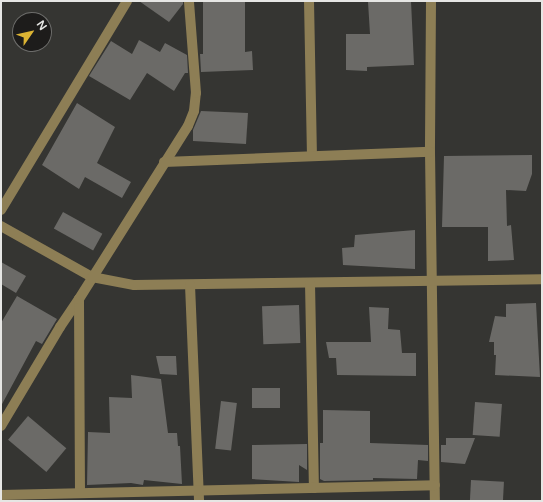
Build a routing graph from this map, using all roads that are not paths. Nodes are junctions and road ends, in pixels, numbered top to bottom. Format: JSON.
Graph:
{"nodes":[{"id":1,"x":127,"y":1,"type":"edge"},
{"id":2,"x":189,"y":1,"type":"edge"},
{"id":3,"x":309,"y":1,"type":"edge"},
{"id":4,"x":431,"y":1,"type":"edge"},
{"id":5,"x":430,"y":152,"type":"junction"},
{"id":6,"x":312,"y":156,"type":"junction"},
{"id":7,"x":164,"y":162,"type":"junction"},
{"id":8,"x":1,"y":210,"type":"edge"},
{"id":9,"x":1,"y":226,"type":"edge"},
{"id":10,"x":92,"y":277,"type":"junction"},
{"id":11,"x":542,"y":279,"type":"edge"},
{"id":12,"x":431,"y":281,"type":"junction"},
{"id":13,"x":310,"y":283,"type":"junction"},
{"id":14,"x":190,"y":285,"type":"junction"},
{"id":15,"x":79,"y":299,"type":"junction"},
{"id":16,"x":1,"y":426,"type":"edge"},
{"id":17,"x":435,"y":486,"type":"junction"},
{"id":18,"x":314,"y":488,"type":"junction"},
{"id":19,"x":80,"y":494,"type":"junction"},
{"id":20,"x":1,"y":495,"type":"edge"},
{"id":21,"x":199,"y":496,"type":"edge"},
{"id":22,"x":435,"y":501,"type":"edge"}],
"edges":[{"from":1,"to":8,"type":"street"},
{"from":2,"to":7,"type":"street"},
{"from":3,"to":6,"type":"street"},
{"from":4,"to":5,"type":"street"},
{"from":5,"to":6,"type":"street"},
{"from":5,"to":12,"type":"street"},
{"from":6,"to":7,"type":"street"},
{"from":7,"to":10,"type":"street"},
{"from":9,"to":10,"type":"street"},
{"from":10,"to":14,"type":"street"},
{"from":10,"to":15,"type":"street"},
{"from":11,"to":12,"type":"street"},
{"from":12,"to":13,"type":"street"},
{"from":12,"to":17,"type":"street"},
{"from":13,"to":14,"type":"street"},
{"from":13,"to":18,"type":"street"},
{"from":14,"to":21,"type":"street"},
{"from":15,"to":16,"type":"street"},
{"from":15,"to":19,"type":"street"},
{"from":17,"to":18,"type":"street"},
{"from":17,"to":22,"type":"street"},
{"from":18,"to":21,"type":"street"},
{"from":19,"to":20,"type":"street"},
{"from":19,"to":21,"type":"street"}]}
